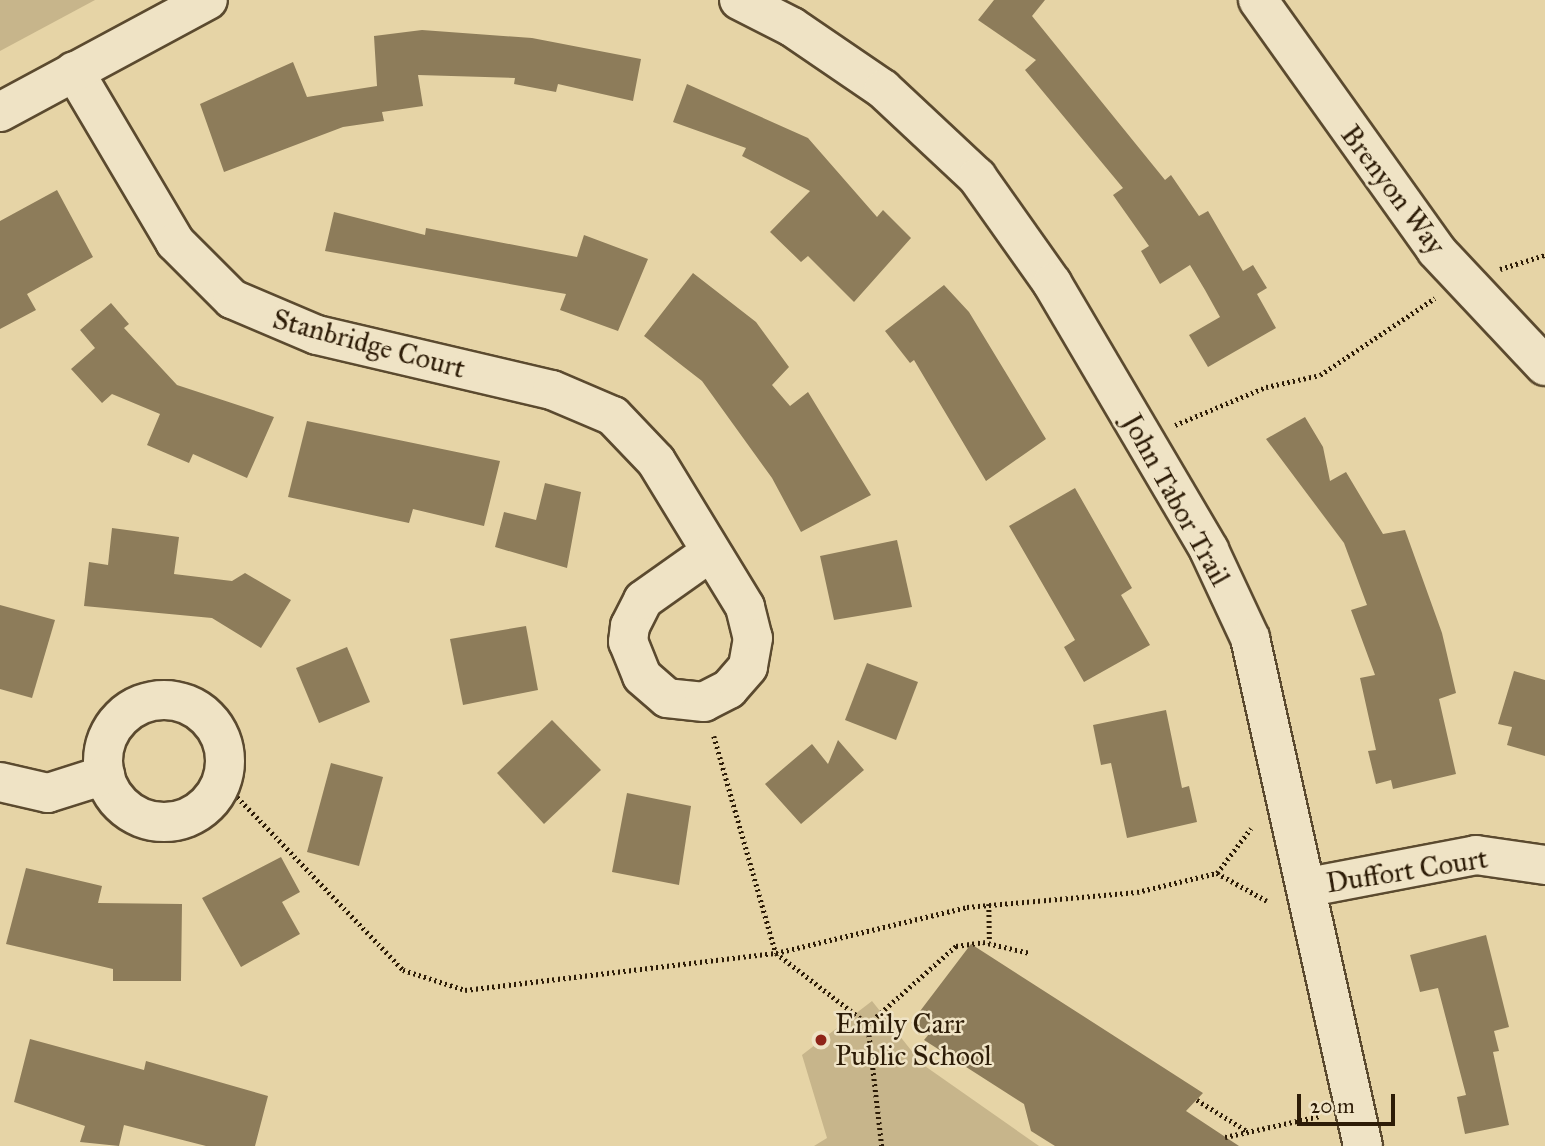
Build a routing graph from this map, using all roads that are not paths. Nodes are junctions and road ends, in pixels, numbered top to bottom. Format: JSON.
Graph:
{"nodes":[{"id":1,"x":208,"y":0,"type":"edge"},
{"id":2,"x":739,"y":0,"type":"edge"},
{"id":3,"x":1258,"y":0,"type":"edge"},
{"id":4,"x":74,"y":71,"type":"junction"},
{"id":5,"x":0,"y":112,"type":"edge"},
{"id":6,"x":1545,"y":366,"type":"edge"},
{"id":7,"x":708,"y":554,"type":"junction"},
{"id":8,"x":105,"y":775,"type":"junction"},
{"id":9,"x":0,"y":782,"type":"edge"},
{"id":10,"x":1545,"y":865,"type":"edge"},
{"id":11,"x":1309,"y":887,"type":"junction"},
{"id":12,"x":1363,"y":1146,"type":"edge"}],
"edges":[{"from":1,"to":4,"type":"street"},
{"from":2,"to":11,"type":"street","name":"John Tabor Trail"},
{"from":3,"to":6,"type":"street","name":"Brenyon Way"},
{"from":4,"to":5,"type":"street"},
{"from":4,"to":7,"type":"street","name":"Stanbridge Court"},
{"from":7,"to":7,"type":"street","name":"Stanbridge Court"},
{"from":8,"to":8,"type":"street"},
{"from":8,"to":9,"type":"street"},
{"from":10,"to":11,"type":"street","name":"Duffort Court"},
{"from":11,"to":12,"type":"street","name":"John Tabor Trail"}]}
